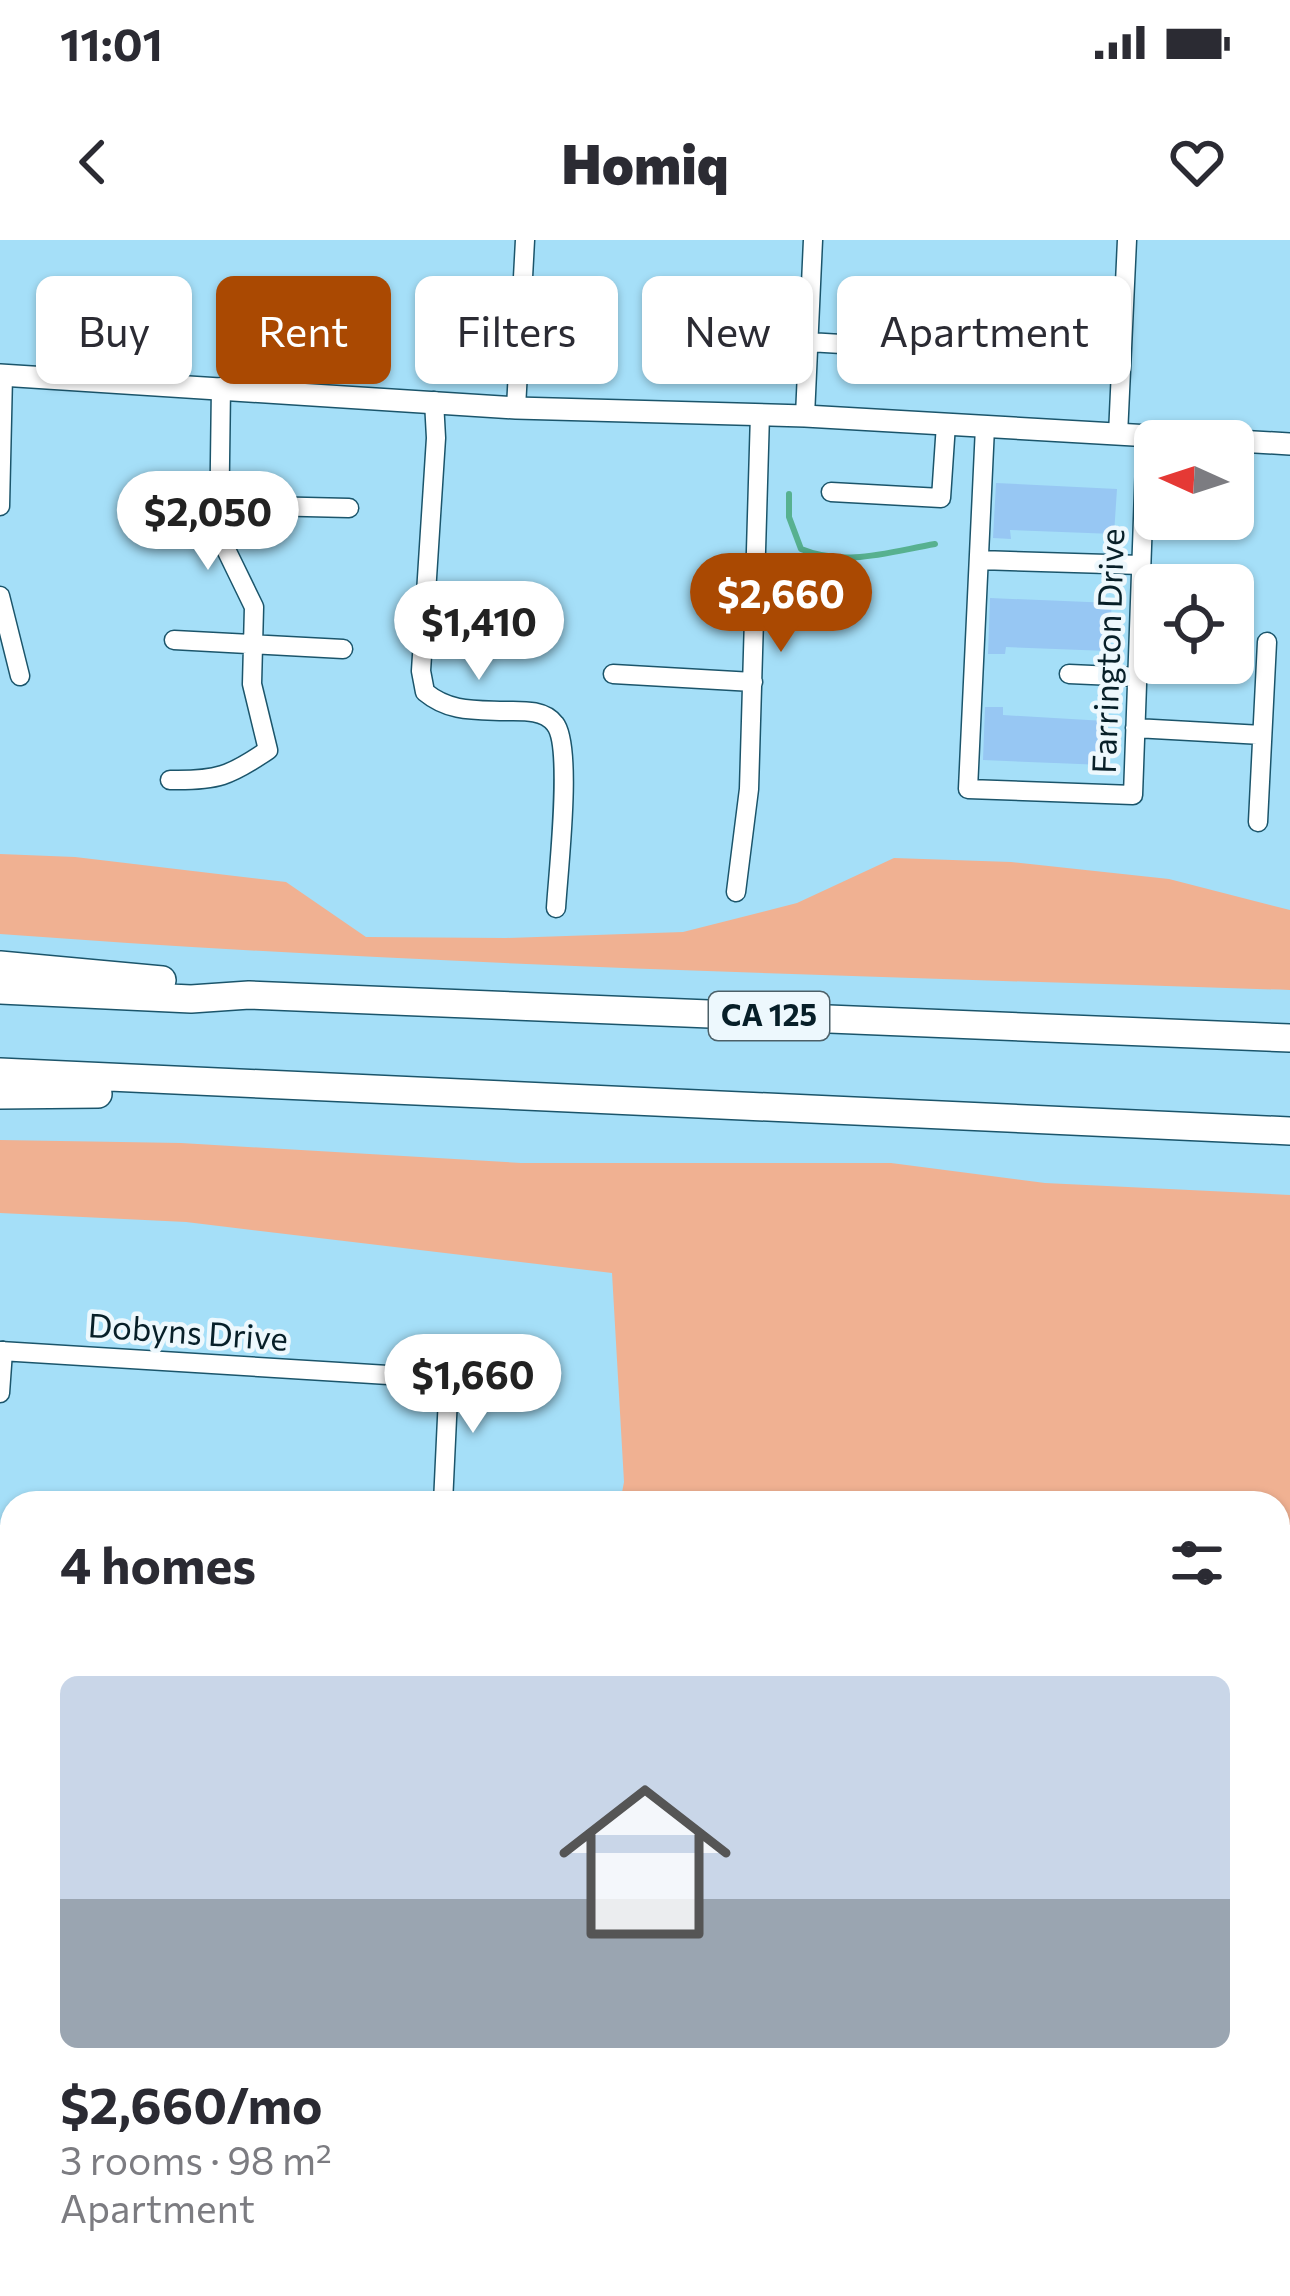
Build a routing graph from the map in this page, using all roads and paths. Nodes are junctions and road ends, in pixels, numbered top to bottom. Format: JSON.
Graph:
{"nodes":[{"id":1,"x":525,"y":240,"type":"edge"},
{"id":2,"x":813,"y":240,"type":"edge"},
{"id":3,"x":1127,"y":240,"type":"edge"},
{"id":4,"x":811,"y":276,"type":"edge"},
{"id":5,"x":1,"y":375,"type":"edge"},
{"id":6,"x":806,"y":384,"type":"edge"},
{"id":7,"x":221,"y":387,"type":"junction"},
{"id":8,"x":434,"y":401,"type":"junction"},
{"id":9,"x":516,"y":408,"type":"junction"},
{"id":10,"x":760,"y":414,"type":"junction"},
{"id":11,"x":805,"y":416,"type":"junction"},
{"id":12,"x":946,"y":424,"type":"junction"},
{"id":13,"x":985,"y":427,"type":"junction"},
{"id":14,"x":1118,"y":435,"type":"junction"},
{"id":15,"x":1134,"y":436,"type":"edge"},
{"id":16,"x":1254,"y":442,"type":"edge"},
{"id":17,"x":1290,"y":444,"type":"edge"},
{"id":18,"x":830,"y":492,"type":"dead end"},
{"id":19,"x":180,"y":504,"type":"dead end"},
{"id":20,"x":220,"y":504,"type":"junction"},
{"id":21,"x":0,"y":506,"type":"edge"},
{"id":22,"x":350,"y":508,"type":"dead end"},
{"id":23,"x":979,"y":560,"type":"junction"},
{"id":24,"x":1134,"y":565,"type":"edge"},
{"id":25,"x":0,"y":596,"type":"edge"},
{"id":26,"x":174,"y":640,"type":"dead end"},
{"id":27,"x":1268,"y":642,"type":"dead end"},
{"id":28,"x":253,"y":643,"type":"junction"},
{"id":29,"x":343,"y":650,"type":"dead end"},
{"id":30,"x":613,"y":674,"type":"dead end"},
{"id":31,"x":1069,"y":674,"type":"dead end"},
{"id":32,"x":20,"y":676,"type":"dead end"},
{"id":33,"x":1134,"y":677,"type":"edge"},
{"id":34,"x":753,"y":682,"type":"junction"},
{"id":35,"x":1137,"y":684,"type":"edge"},
{"id":36,"x":1135,"y":728,"type":"junction"},
{"id":37,"x":1262,"y":735,"type":"junction"},
{"id":38,"x":170,"y":780,"type":"dead end"},
{"id":39,"x":1258,"y":822,"type":"dead end"},
{"id":40,"x":736,"y":892,"type":"dead end"},
{"id":41,"x":556,"y":908,"type":"dead end"},
{"id":42,"x":0,"y":965,"type":"edge"},
{"id":43,"x":0,"y":990,"type":"edge"},
{"id":44,"x":248,"y":995,"type":"junction"},
{"id":45,"x":1290,"y":1038,"type":"edge"},
{"id":46,"x":0,"y":1072,"type":"edge"},
{"id":47,"x":366,"y":1090,"type":"junction"},
{"id":48,"x":0,"y":1095,"type":"edge"},
{"id":49,"x":1290,"y":1131,"type":"edge"},
{"id":50,"x":2,"y":1351,"type":"edge"},
{"id":51,"x":0,"y":1394,"type":"edge"},
{"id":52,"x":444,"y":1491,"type":"edge"}],
"edges":[{"from":1,"to":9,"type":"street"},
{"from":2,"to":4,"type":"street"},
{"from":3,"to":14,"type":"street"},
{"from":5,"to":7,"type":"main road"},
{"from":5,"to":21,"type":"street"},
{"from":6,"to":11,"type":"street"},
{"from":7,"to":8,"type":"main road"},
{"from":7,"to":20,"type":"street"},
{"from":8,"to":9,"type":"main road"},
{"from":8,"to":41,"type":"street"},
{"from":9,"to":10,"type":"main road"},
{"from":10,"to":11,"type":"main road"},
{"from":10,"to":34,"type":"street"},
{"from":11,"to":12,"type":"main road"},
{"from":12,"to":13,"type":"main road"},
{"from":12,"to":18,"type":"street"},
{"from":13,"to":14,"type":"main road"},
{"from":13,"to":23,"type":"street"},
{"from":14,"to":15,"type":"main road"},
{"from":16,"to":17,"type":"main road"},
{"from":19,"to":20,"type":"street"},
{"from":20,"to":22,"type":"street"},
{"from":20,"to":28,"type":"street"},
{"from":23,"to":24,"type":"street"},
{"from":23,"to":36,"type":"street","name":"Farrington Drive"},
{"from":25,"to":32,"type":"street"},
{"from":26,"to":28,"type":"street"},
{"from":27,"to":37,"type":"street"},
{"from":28,"to":29,"type":"street"},
{"from":28,"to":38,"type":"street"},
{"from":30,"to":34,"type":"street"},
{"from":31,"to":33,"type":"street"},
{"from":34,"to":40,"type":"street"},
{"from":35,"to":36,"type":"street","name":"Farrington Drive"},
{"from":36,"to":37,"type":"street"},
{"from":37,"to":39,"type":"street"},
{"from":42,"to":44,"type":"highway"},
{"from":43,"to":44,"type":"highway","number":"CA 125"},
{"from":44,"to":45,"type":"highway","number":"CA 125"},
{"from":46,"to":47,"type":"highway"},
{"from":47,"to":48,"type":"highway"},
{"from":47,"to":49,"type":"highway"},
{"from":50,"to":51,"type":"street"},
{"from":50,"to":52,"type":"street","name":"Dobyns Drive"}]}
